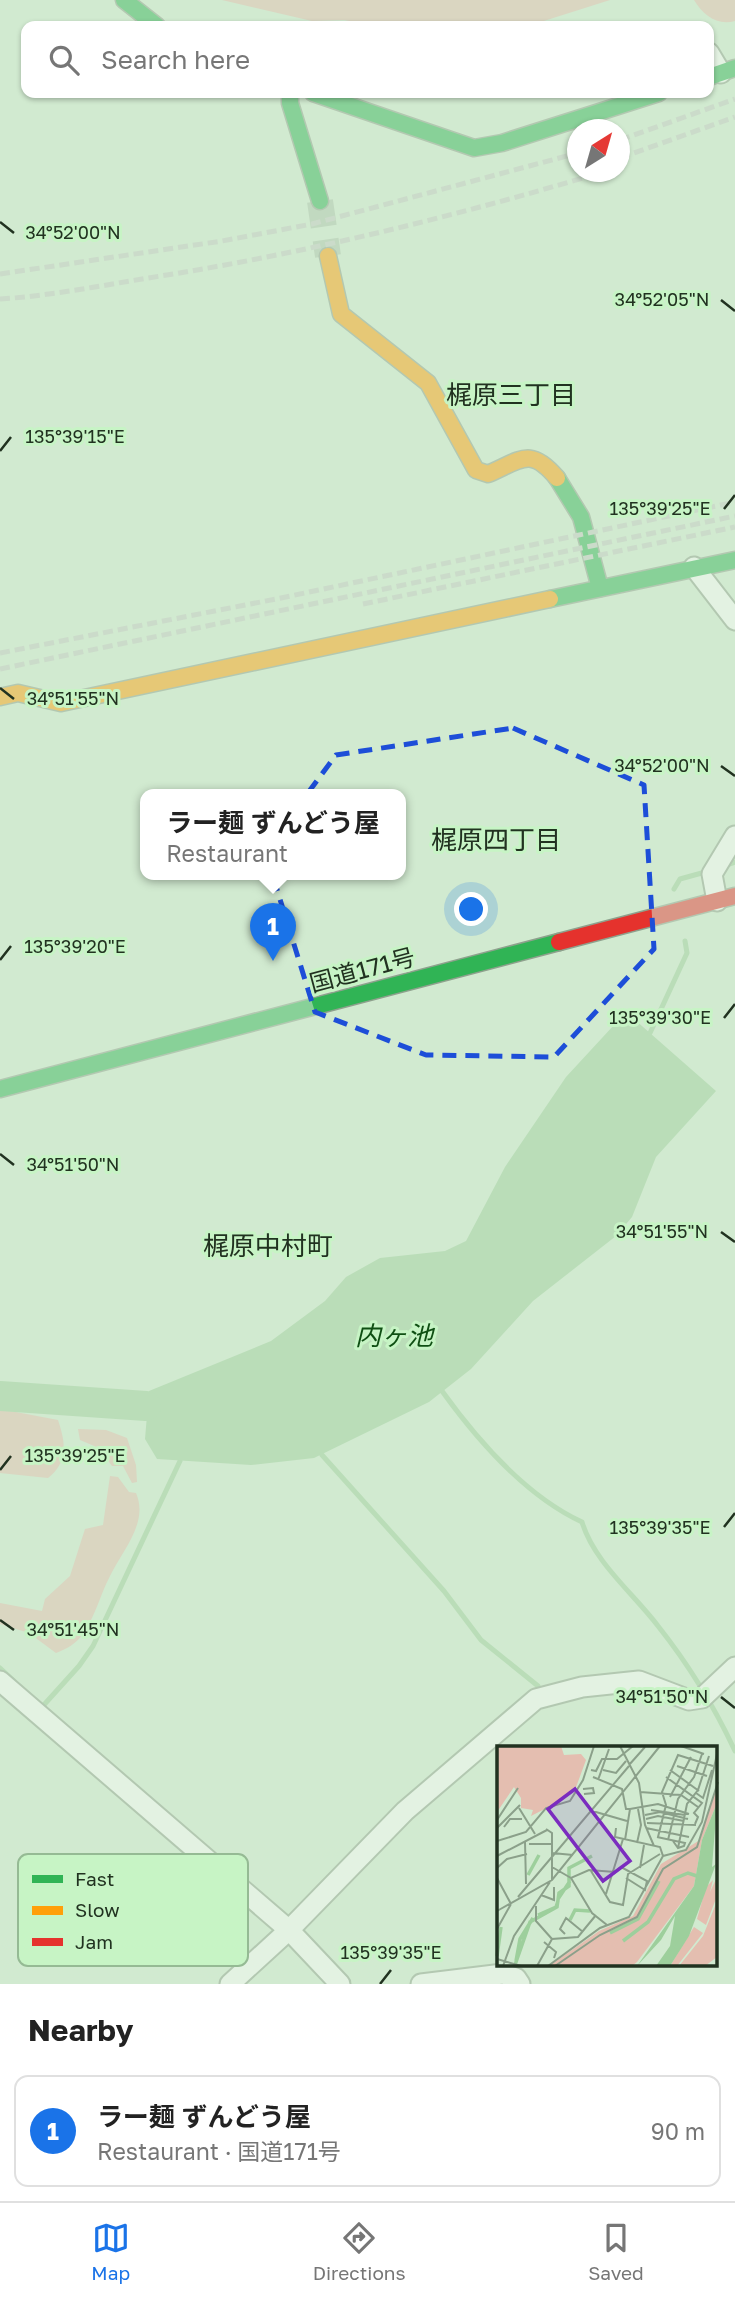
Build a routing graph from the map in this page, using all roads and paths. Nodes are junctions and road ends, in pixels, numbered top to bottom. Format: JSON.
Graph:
{"nodes":[{"id":1,"x":124,"y":0,"type":"edge"},
{"id":2,"x":151,"y":21,"type":"edge"},
{"id":3,"x":290,"y":98,"type":"edge"},
{"id":4,"x":328,"y":98,"type":"edge"},
{"id":5,"x":643,"y":98,"type":"edge"},
{"id":6,"x":320,"y":201,"type":"tunnel mouth"},
{"id":7,"x":328,"y":256,"type":"tunnel mouth"},
{"id":8,"x":735,"y":559,"type":"edge"},
{"id":9,"x":694,"y":568,"type":"junction"},
{"id":10,"x":600,"y":588,"type":"junction"},
{"id":11,"x":735,"y":620,"type":"edge"},
{"id":12,"x":0,"y":697,"type":"edge"},
{"id":13,"x":735,"y":836,"type":"edge"},
{"id":14,"x":726,"y":898,"type":"edge"},
{"id":15,"x":0,"y":1089,"type":"edge"},
{"id":16,"x":735,"y":1667,"type":"edge"},
{"id":17,"x":0,"y":1681,"type":"edge"},
{"id":18,"x":201,"y":1854,"type":"edge"},
{"id":19,"x":248,"y":1895,"type":"edge"},
{"id":20,"x":289,"y":1930,"type":"junction"},
{"id":21,"x":230,"y":1984,"type":"edge"},
{"id":22,"x":340,"y":1984,"type":"edge"},
{"id":23,"x":421,"y":1984,"type":"edge"},
{"id":24,"x":520,"y":1984,"type":"edge"}],
"edges":[{"from":1,"to":2,"type":"main road"},
{"from":3,"to":6,"type":"main road"},
{"from":4,"to":5,"type":"main road"},
{"from":7,"to":10,"type":"main road"},
{"from":8,"to":9,"type":"main road"},
{"from":9,"to":10,"type":"main road"},
{"from":9,"to":11,"type":"street"},
{"from":10,"to":12,"type":"main road"},
{"from":13,"to":14,"type":"street"},
{"from":14,"to":15,"type":"main road","name":"国道171号"},
{"from":16,"to":20,"type":"street"},
{"from":17,"to":18,"type":"street"},
{"from":19,"to":20,"type":"street"},
{"from":20,"to":21,"type":"street"},
{"from":20,"to":22,"type":"street"},
{"from":23,"to":24,"type":"street"}]}
